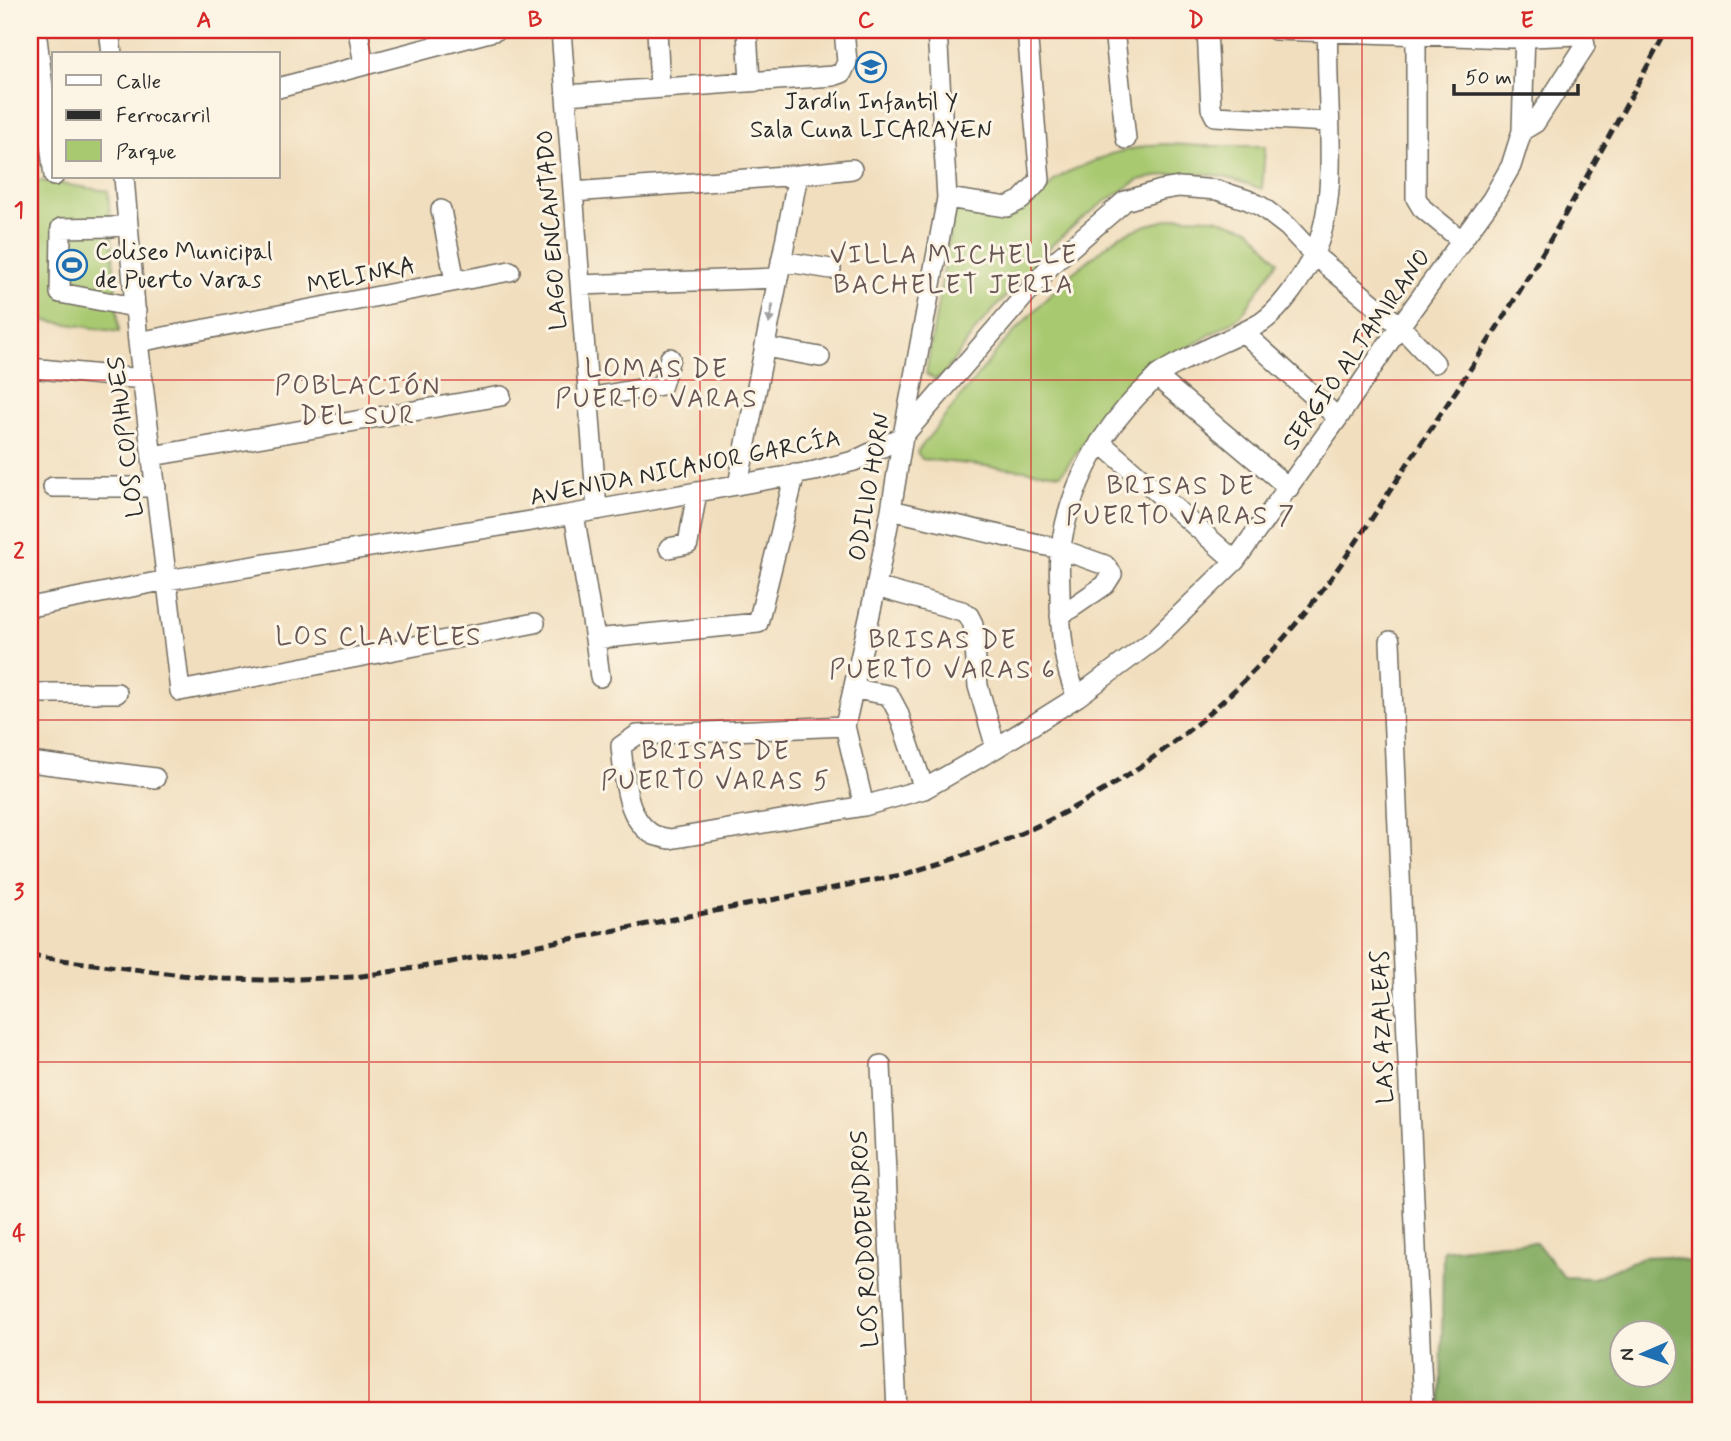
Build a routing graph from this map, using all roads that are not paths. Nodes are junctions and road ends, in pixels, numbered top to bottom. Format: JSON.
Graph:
{"nodes":[{"id":1,"x":36,"y":30,"type":"edge"},
{"id":2,"x":109,"y":30,"type":"edge"},
{"id":3,"x":358,"y":30,"type":"edge"},
{"id":4,"x":497,"y":30,"type":"edge"},
{"id":5,"x":561,"y":30,"type":"edge"},
{"id":6,"x":657,"y":30,"type":"edge"},
{"id":7,"x":747,"y":30,"type":"edge"},
{"id":8,"x":844,"y":30,"type":"edge"},
{"id":9,"x":937,"y":30,"type":"edge"},
{"id":10,"x":1027,"y":30,"type":"edge"},
{"id":11,"x":1114,"y":30,"type":"edge"},
{"id":12,"x":1207,"y":30,"type":"edge"},
{"id":13,"x":1275,"y":30,"type":"edge"},
{"id":14,"x":1328,"y":31,"type":"edge"},
{"id":15,"x":1428,"y":33,"type":"edge"},
{"id":16,"x":1525,"y":34,"type":"edge"},
{"id":17,"x":112,"y":52,"type":"edge"},
{"id":18,"x":364,"y":65,"type":"junction"},
{"id":19,"x":751,"y":82,"type":"junction"},
{"id":20,"x":280,"y":87,"type":"edge"},
{"id":21,"x":37,"y":88,"type":"edge"},
{"id":22,"x":660,"y":88,"type":"junction"},
{"id":23,"x":566,"y":95,"type":"junction"},
{"id":24,"x":1329,"y":122,"type":"junction"},
{"id":25,"x":1522,"y":131,"type":"junction"},
{"id":26,"x":1126,"y":139,"type":"dead end"},
{"id":27,"x":52,"y":166,"type":"edge"},
{"id":28,"x":852,"y":169,"type":"dead end"},
{"id":29,"x":798,"y":175,"type":"junction"},
{"id":30,"x":124,"y":178,"type":"edge"},
{"id":31,"x":573,"y":192,"type":"junction"},
{"id":32,"x":947,"y":198,"type":"junction"},
{"id":33,"x":441,"y":209,"type":"dead end"},
{"id":34,"x":128,"y":224,"type":"junction"},
{"id":35,"x":1461,"y":240,"type":"junction"},
{"id":36,"x":1314,"y":255,"type":"junction"},
{"id":37,"x":780,"y":269,"type":"junction"},
{"id":38,"x":831,"y":269,"type":"dead end"},
{"id":39,"x":510,"y":271,"type":"dead end"},
{"id":40,"x":455,"y":281,"type":"junction"},
{"id":41,"x":580,"y":285,"type":"junction"},
{"id":42,"x":136,"y":311,"type":"junction"},
{"id":43,"x":1400,"y":326,"type":"junction"},
{"id":44,"x":1243,"y":332,"type":"junction"},
{"id":45,"x":138,"y":342,"type":"junction"},
{"id":46,"x":765,"y":347,"type":"junction"},
{"id":47,"x":820,"y":357,"type":"dead end"},
{"id":48,"x":670,"y":358,"type":"dead end"},
{"id":49,"x":1435,"y":363,"type":"dead end"},
{"id":50,"x":30,"y":368,"type":"edge"},
{"id":51,"x":1157,"y":377,"type":"junction"},
{"id":52,"x":143,"y":379,"type":"junction"},
{"id":53,"x":913,"y":380,"type":"junction"},
{"id":54,"x":942,"y":389,"type":"junction"},
{"id":55,"x":501,"y":396,"type":"dead end"},
{"id":56,"x":589,"y":398,"type":"junction"},
{"id":57,"x":1338,"y":418,"type":"junction"},
{"id":58,"x":903,"y":436,"type":"junction"},
{"id":59,"x":1100,"y":442,"type":"junction"},
{"id":60,"x":152,"y":456,"type":"junction"},
{"id":61,"x":795,"y":474,"type":"junction"},
{"id":62,"x":738,"y":485,"type":"junction"},
{"id":63,"x":53,"y":487,"type":"dead end"},
{"id":64,"x":156,"y":487,"type":"junction"},
{"id":65,"x":1289,"y":488,"type":"junction"},
{"id":66,"x":697,"y":492,"type":"junction"},
{"id":67,"x":597,"y":510,"type":"junction"},
{"id":68,"x":891,"y":510,"type":"junction"},
{"id":69,"x":574,"y":514,"type":"junction"},
{"id":70,"x":669,"y":548,"type":"dead end"},
{"id":71,"x":1060,"y":549,"type":"junction"},
{"id":72,"x":1235,"y":561,"type":"junction"},
{"id":73,"x":167,"y":580,"type":"junction"},
{"id":74,"x":876,"y":587,"type":"junction"},
{"id":75,"x":30,"y":607,"type":"edge"},
{"id":76,"x":1060,"y":616,"type":"junction"},
{"id":77,"x":536,"y":622,"type":"dead end"},
{"id":78,"x":595,"y":639,"type":"junction"},
{"id":79,"x":1390,"y":641,"type":"dead end"},
{"id":80,"x":600,"y":677,"type":"dead end"},
{"id":81,"x":854,"y":689,"type":"junction"},
{"id":82,"x":30,"y":693,"type":"edge"},
{"id":83,"x":117,"y":693,"type":"dead end"},
{"id":84,"x":1077,"y":697,"type":"junction"},
{"id":85,"x":845,"y":726,"type":"junction"},
{"id":86,"x":996,"y":748,"type":"junction"},
{"id":87,"x":30,"y":762,"type":"edge"},
{"id":88,"x":155,"y":778,"type":"dead end"},
{"id":89,"x":924,"y":789,"type":"junction"},
{"id":90,"x":864,"y":806,"type":"junction"},
{"id":91,"x":881,"y":1065,"type":"dead end"},
{"id":92,"x":897,"y":1411,"type":"edge"},
{"id":93,"x":1423,"y":1411,"type":"edge"}],
"edges":[{"from":1,"to":21,"type":"street"},
{"from":2,"to":17,"type":"street"},
{"from":3,"to":18,"type":"street"},
{"from":4,"to":18,"type":"street"},
{"from":5,"to":23,"type":"street","name":"LAGO ENCANTADO"},
{"from":6,"to":22,"type":"street"},
{"from":7,"to":19,"type":"street"},
{"from":8,"to":19,"type":"street"},
{"from":9,"to":32,"type":"street","name":"ODILIO HORN"},
{"from":10,"to":32,"type":"street"},
{"from":11,"to":26,"type":"street"},
{"from":12,"to":24,"type":"street"},
{"from":13,"to":14,"type":"street"},
{"from":14,"to":15,"type":"street"},
{"from":14,"to":24,"type":"street"},
{"from":15,"to":16,"type":"street"},
{"from":15,"to":35,"type":"street"},
{"from":16,"to":25,"type":"street","name":"SERGIO ALTAMIRANO"},
{"from":16,"to":25,"type":"street"},
{"from":18,"to":20,"type":"street"},
{"from":19,"to":22,"type":"street"},
{"from":21,"to":27,"type":"street"},
{"from":22,"to":23,"type":"street"},
{"from":23,"to":31,"type":"street","name":"LAGO ENCANTADO"},
{"from":24,"to":36,"type":"street"},
{"from":25,"to":35,"type":"street","name":"SERGIO ALTAMIRANO"},
{"from":28,"to":29,"type":"street"},
{"from":29,"to":31,"type":"street"},
{"from":29,"to":37,"type":"street"},
{"from":30,"to":34,"type":"street","name":"LOS COPIHUES"},
{"from":31,"to":41,"type":"street","name":"LAGO ENCANTADO"},
{"from":32,"to":53,"type":"street","name":"ODILIO HORN"},
{"from":33,"to":40,"type":"street"},
{"from":34,"to":42,"type":"street","name":"LOS COPIHUES"},
{"from":34,"to":42,"type":"street"},
{"from":35,"to":43,"type":"street","name":"SERGIO ALTAMIRANO"},
{"from":36,"to":43,"type":"street","name":"AVENIDA NICANOR GARCÍA"},
{"from":36,"to":44,"type":"street"},
{"from":36,"to":54,"type":"street","name":"AVENIDA NICANOR GARCÍA"},
{"from":37,"to":38,"type":"street"},
{"from":37,"to":41,"type":"street"},
{"from":37,"to":46,"type":"street","one_way":true},
{"from":39,"to":40,"type":"street","name":"MELINKA"},
{"from":40,"to":45,"type":"street","name":"MELINKA"},
{"from":41,"to":56,"type":"street","name":"LAGO ENCANTADO"},
{"from":42,"to":45,"type":"street","name":"LOS COPIHUES"},
{"from":43,"to":49,"type":"street","name":"AVENIDA NICANOR GARCÍA"},
{"from":43,"to":57,"type":"street","name":"SERGIO ALTAMIRANO"},
{"from":44,"to":51,"type":"street"},
{"from":44,"to":57,"type":"street"},
{"from":45,"to":52,"type":"street","name":"LOS COPIHUES"},
{"from":46,"to":47,"type":"street"},
{"from":46,"to":62,"type":"street"},
{"from":48,"to":56,"type":"street"},
{"from":50,"to":52,"type":"street"},
{"from":51,"to":59,"type":"street"},
{"from":51,"to":65,"type":"street"},
{"from":52,"to":60,"type":"street","name":"LOS COPIHUES"},
{"from":53,"to":54,"type":"street"},
{"from":53,"to":58,"type":"street","name":"ODILIO HORN"},
{"from":54,"to":58,"type":"street","name":"AVENIDA NICANOR GARCÍA"},
{"from":55,"to":60,"type":"street"},
{"from":56,"to":67,"type":"street","name":"LAGO ENCANTADO"},
{"from":57,"to":65,"type":"street","name":"SERGIO ALTAMIRANO"},
{"from":58,"to":61,"type":"street","name":"AVENIDA NICANOR GARCÍA"},
{"from":58,"to":68,"type":"street","name":"ODILIO HORN"},
{"from":59,"to":71,"type":"street"},
{"from":59,"to":72,"type":"street"},
{"from":60,"to":64,"type":"street","name":"LOS COPIHUES"},
{"from":61,"to":62,"type":"street","name":"AVENIDA NICANOR GARCÍA"},
{"from":61,"to":78,"type":"street"},
{"from":62,"to":66,"type":"street","name":"AVENIDA NICANOR GARCÍA"},
{"from":63,"to":64,"type":"street"},
{"from":64,"to":73,"type":"street","name":"LOS COPIHUES"},
{"from":65,"to":72,"type":"street","name":"SERGIO ALTAMIRANO"},
{"from":66,"to":67,"type":"street","name":"AVENIDA NICANOR GARCÍA"},
{"from":66,"to":70,"type":"street"},
{"from":67,"to":69,"type":"street","name":"AVENIDA NICANOR GARCÍA"},
{"from":68,"to":71,"type":"street"},
{"from":68,"to":74,"type":"street","name":"ODILIO HORN"},
{"from":69,"to":73,"type":"street","name":"AVENIDA NICANOR GARCÍA"},
{"from":69,"to":78,"type":"street"},
{"from":71,"to":76,"type":"street"},
{"from":71,"to":76,"type":"street"},
{"from":72,"to":84,"type":"street","name":"SERGIO ALTAMIRANO"},
{"from":73,"to":75,"type":"street","name":"AVENIDA NICANOR GARCÍA"},
{"from":73,"to":77,"type":"street","name":"LOS COPIHUES"},
{"from":74,"to":81,"type":"street","name":"ODILIO HORN"},
{"from":74,"to":86,"type":"street"},
{"from":76,"to":84,"type":"street"},
{"from":78,"to":80,"type":"street"},
{"from":79,"to":93,"type":"street","name":"LAS AZALEAS"},
{"from":81,"to":85,"type":"street","name":"ODILIO HORN"},
{"from":81,"to":89,"type":"street"},
{"from":82,"to":83,"type":"street"},
{"from":84,"to":86,"type":"street","name":"SERGIO ALTAMIRANO"},
{"from":85,"to":90,"type":"street"},
{"from":85,"to":90,"type":"street","name":"SERGIO ALTAMIRANO"},
{"from":86,"to":89,"type":"street","name":"SERGIO ALTAMIRANO"},
{"from":87,"to":88,"type":"street"},
{"from":89,"to":90,"type":"street","name":"SERGIO ALTAMIRANO"},
{"from":91,"to":92,"type":"street","name":"LOS RODODENDROS"}]}
